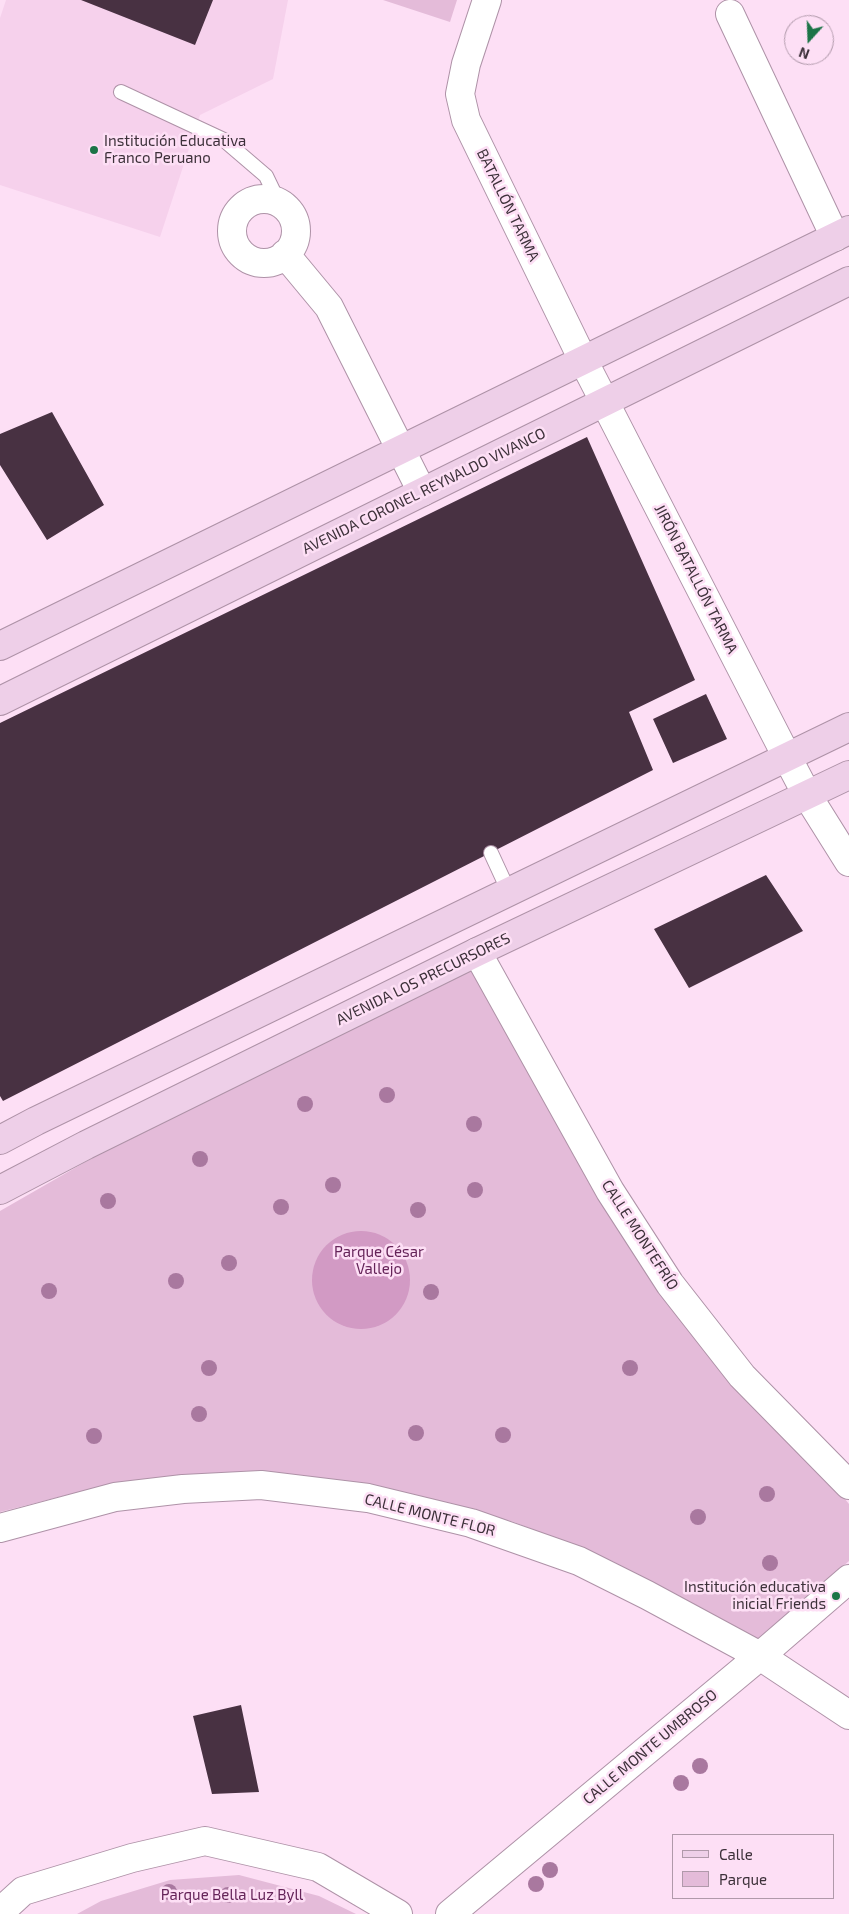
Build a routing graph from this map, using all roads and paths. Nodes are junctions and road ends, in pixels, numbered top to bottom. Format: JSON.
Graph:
{"nodes":[{"id":1,"x":487,"y":0,"type":"edge"},
{"id":2,"x":730,"y":14,"type":"dead end"},
{"id":3,"x":121,"y":92,"type":"dead end"},
{"id":4,"x":278,"y":202,"type":"junction"},
{"id":5,"x":842,"y":234,"type":"edge"},
{"id":6,"x":285,"y":254,"type":"junction"},
{"id":7,"x":849,"y":281,"type":"edge"},
{"id":8,"x":584,"y":360,"type":"junction"},
{"id":9,"x":605,"y":402,"type":"junction"},
{"id":10,"x":400,"y":450,"type":"junction"},
{"id":11,"x":422,"y":492,"type":"junction"},
{"id":12,"x":0,"y":646,"type":"edge"},
{"id":13,"x":0,"y":701,"type":"edge"},
{"id":14,"x":849,"y":727,"type":"edge"},
{"id":15,"x":787,"y":757,"type":"junction"},
{"id":16,"x":849,"y":774,"type":"edge"},
{"id":17,"x":807,"y":794,"type":"junction"},
{"id":18,"x":490,"y":853,"type":"dead end"},
{"id":19,"x":849,"y":862,"type":"edge"},
{"id":20,"x":509,"y":892,"type":"junction"},
{"id":21,"x":477,"y":952,"type":"junction"},
{"id":22,"x":0,"y":1140,"type":"edge"},
{"id":23,"x":2,"y":1183,"type":"edge"},
{"id":24,"x":849,"y":1485,"type":"edge"},
{"id":25,"x":0,"y":1528,"type":"edge"},
{"id":26,"x":849,"y":1580,"type":"edge"},
{"id":27,"x":760,"y":1656,"type":"junction"},
{"id":28,"x":849,"y":1715,"type":"edge"},
{"id":29,"x":0,"y":1912,"type":"edge"},
{"id":30,"x":398,"y":1914,"type":"edge"},
{"id":31,"x":450,"y":1914,"type":"edge"}],
"edges":[{"from":1,"to":8,"type":"street","name":"BATALLÓN TARMA"},
{"from":2,"to":5,"type":"street"},
{"from":3,"to":4,"type":"lane"},
{"from":4,"to":6,"type":"street"},
{"from":4,"to":6,"type":"street"},
{"from":5,"to":8,"type":"street"},
{"from":6,"to":10,"type":"street"},
{"from":7,"to":9,"type":"street","name":"AVENIDA CORONEL REYNALDO VIVANCO"},
{"from":8,"to":9,"type":"street","name":"BATALLÓN TARMA"},
{"from":8,"to":10,"type":"street"},
{"from":9,"to":11,"type":"street","name":"AVENIDA CORONEL REYNALDO VIVANCO"},
{"from":9,"to":15,"type":"street","name":"JIRÓN BATALLÓN TARMA"},
{"from":10,"to":11,"type":"street"},
{"from":10,"to":12,"type":"street"},
{"from":11,"to":13,"type":"street","name":"AVENIDA CORONEL REYNALDO VIVANCO"},
{"from":14,"to":15,"type":"street"},
{"from":15,"to":17,"type":"street"},
{"from":15,"to":20,"type":"street"},
{"from":16,"to":17,"type":"street","name":"AVENIDA LOS PRECURSORES"},
{"from":17,"to":19,"type":"street"},
{"from":17,"to":21,"type":"street","name":"AVENIDA LOS PRECURSORES"},
{"from":18,"to":20,"type":"lane"},
{"from":20,"to":22,"type":"street"},
{"from":21,"to":23,"type":"street","name":"AVENIDA LOS PRECURSORES"},
{"from":21,"to":24,"type":"street","name":"CALLE MONTEFRÍO"},
{"from":25,"to":27,"type":"street","name":"CALLE MONTE FLOR"},
{"from":26,"to":27,"type":"street","name":"CALLE MONTE UMBROSO"},
{"from":27,"to":28,"type":"street","name":"CALLE MONTE FLOR"},
{"from":27,"to":31,"type":"street","name":"CALLE MONTE UMBROSO"},
{"from":29,"to":30,"type":"street"}]}
